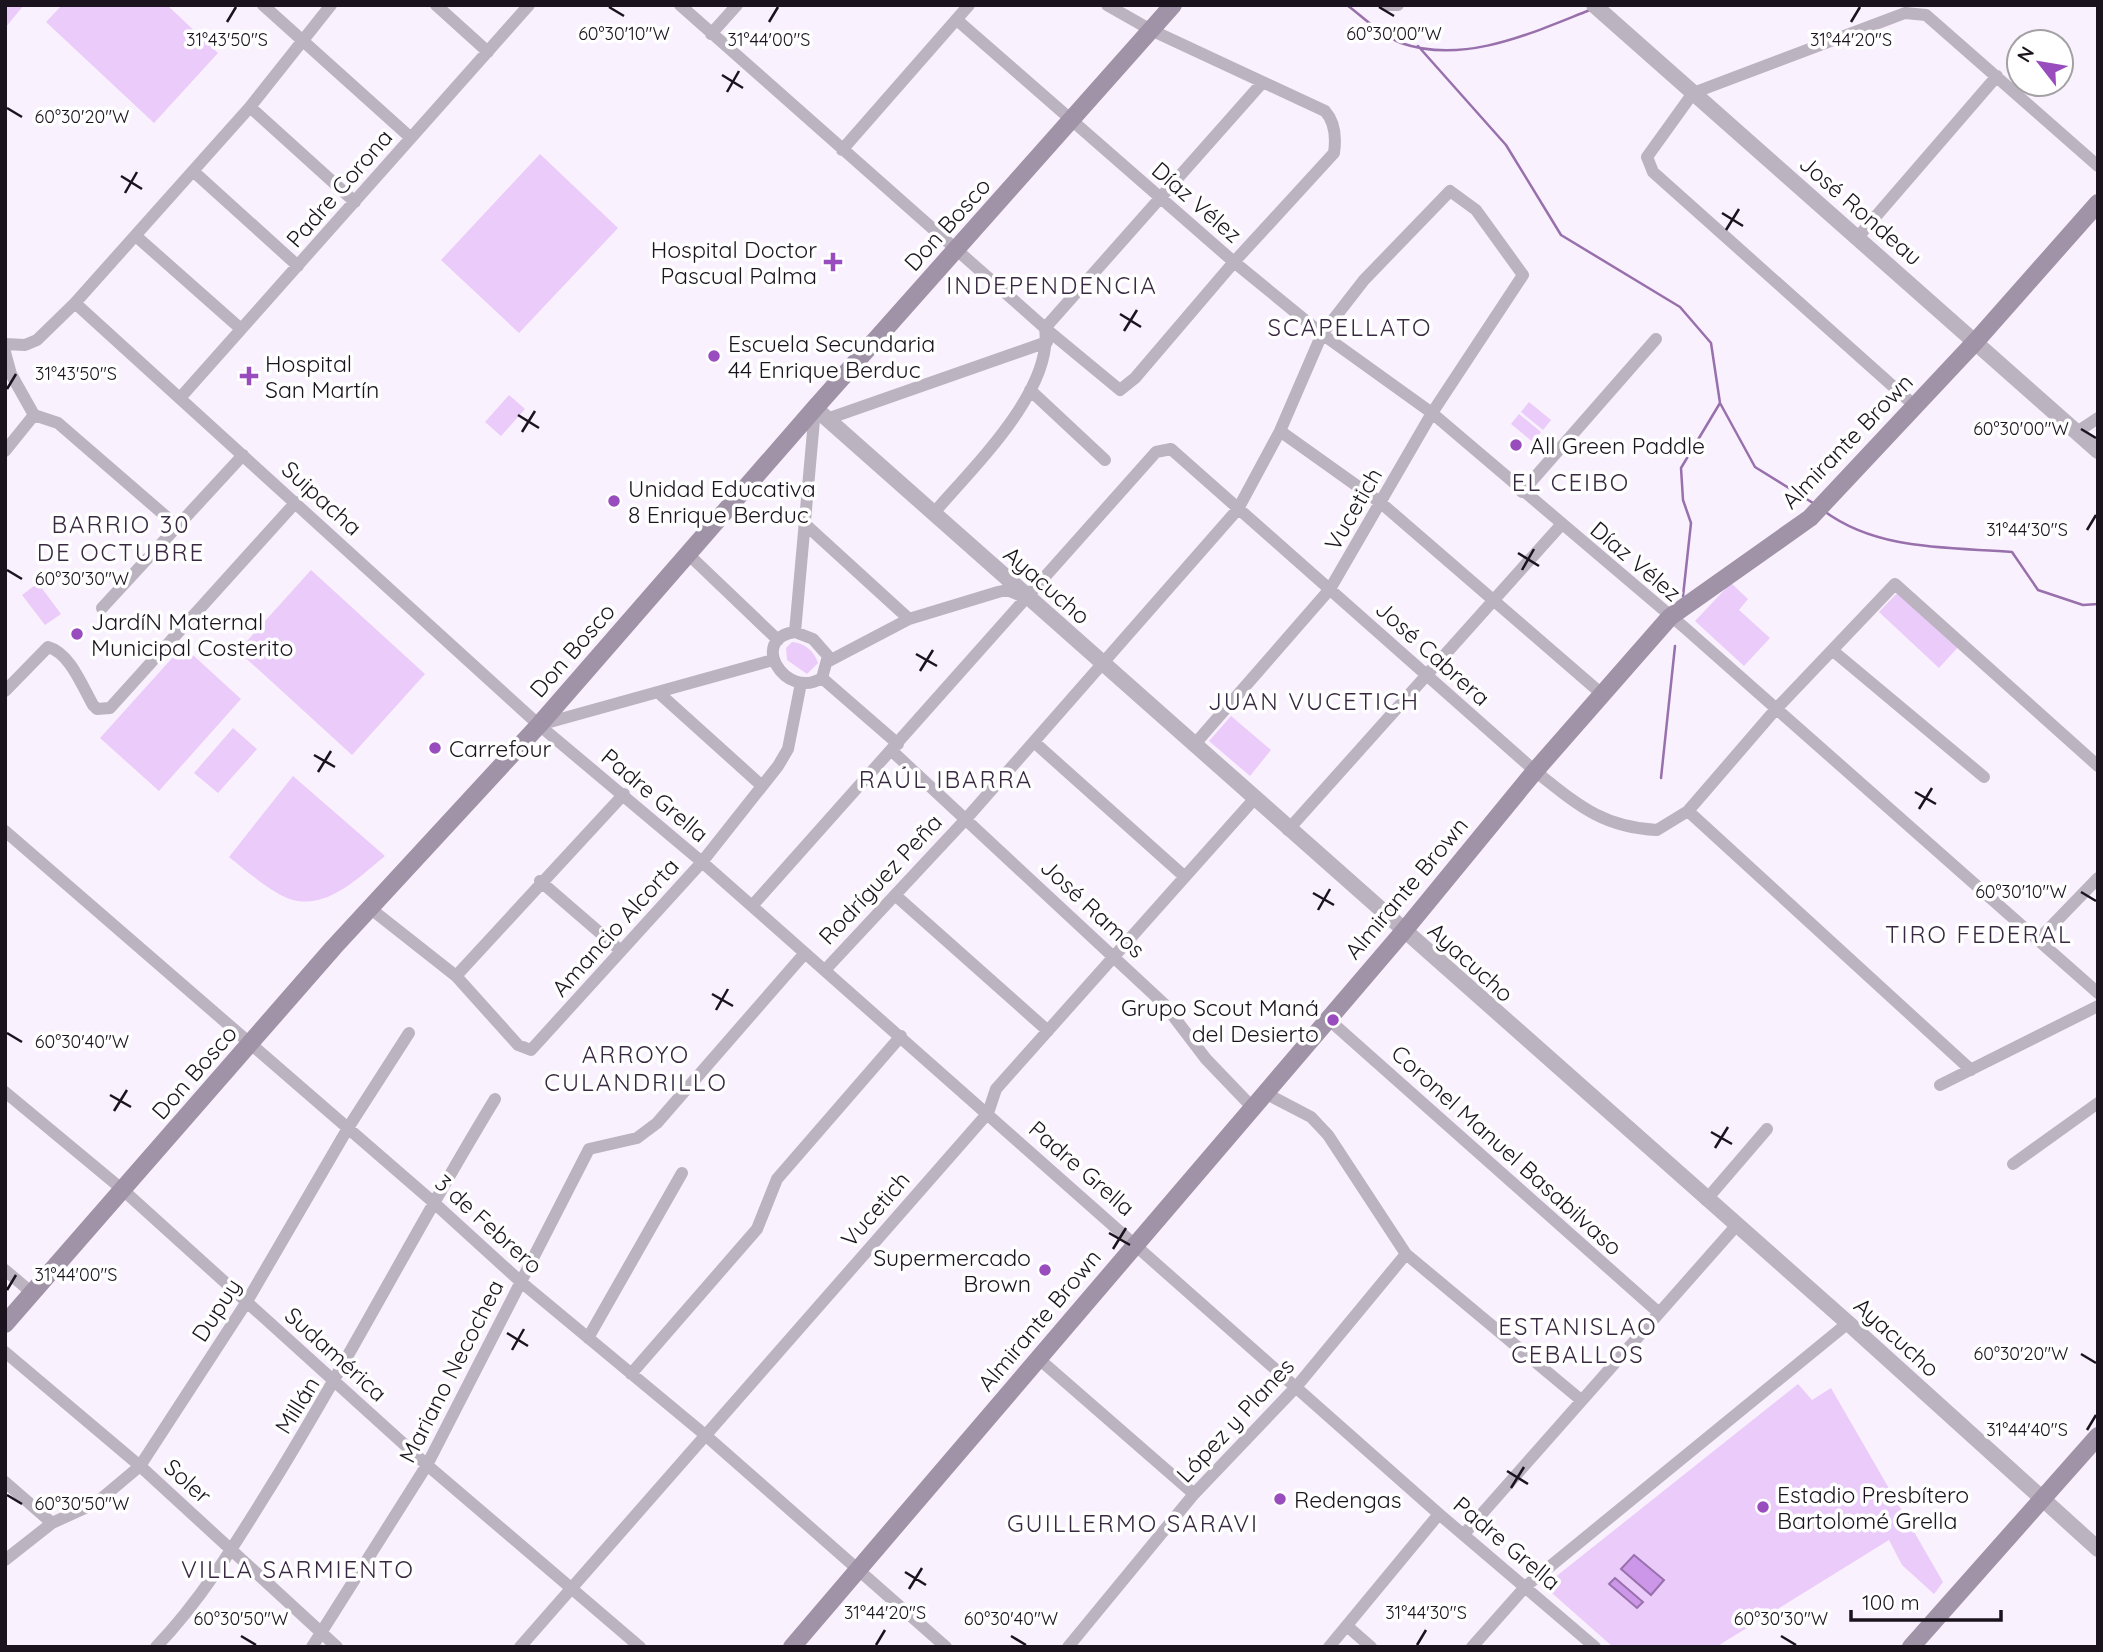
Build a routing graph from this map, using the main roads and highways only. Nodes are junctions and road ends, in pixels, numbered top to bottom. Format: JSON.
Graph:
{"nodes":[{"id":1,"x":1173,"y":5,"type":"edge"},
{"id":2,"x":2098,"y":203,"type":"edge"},
{"id":3,"x":5,"y":1324,"type":"edge"},
{"id":4,"x":2098,"y":1436,"type":"edge"},
{"id":5,"x":792,"y":1647,"type":"edge"},
{"id":6,"x":1911,"y":1647,"type":"edge"}],
"edges":[{"from":1,"to":3,"type":"main road","name":"Don Bosco"},
{"from":2,"to":5,"type":"main road","name":"Almirante Brown"},
{"from":4,"to":6,"type":"main road"}]}
